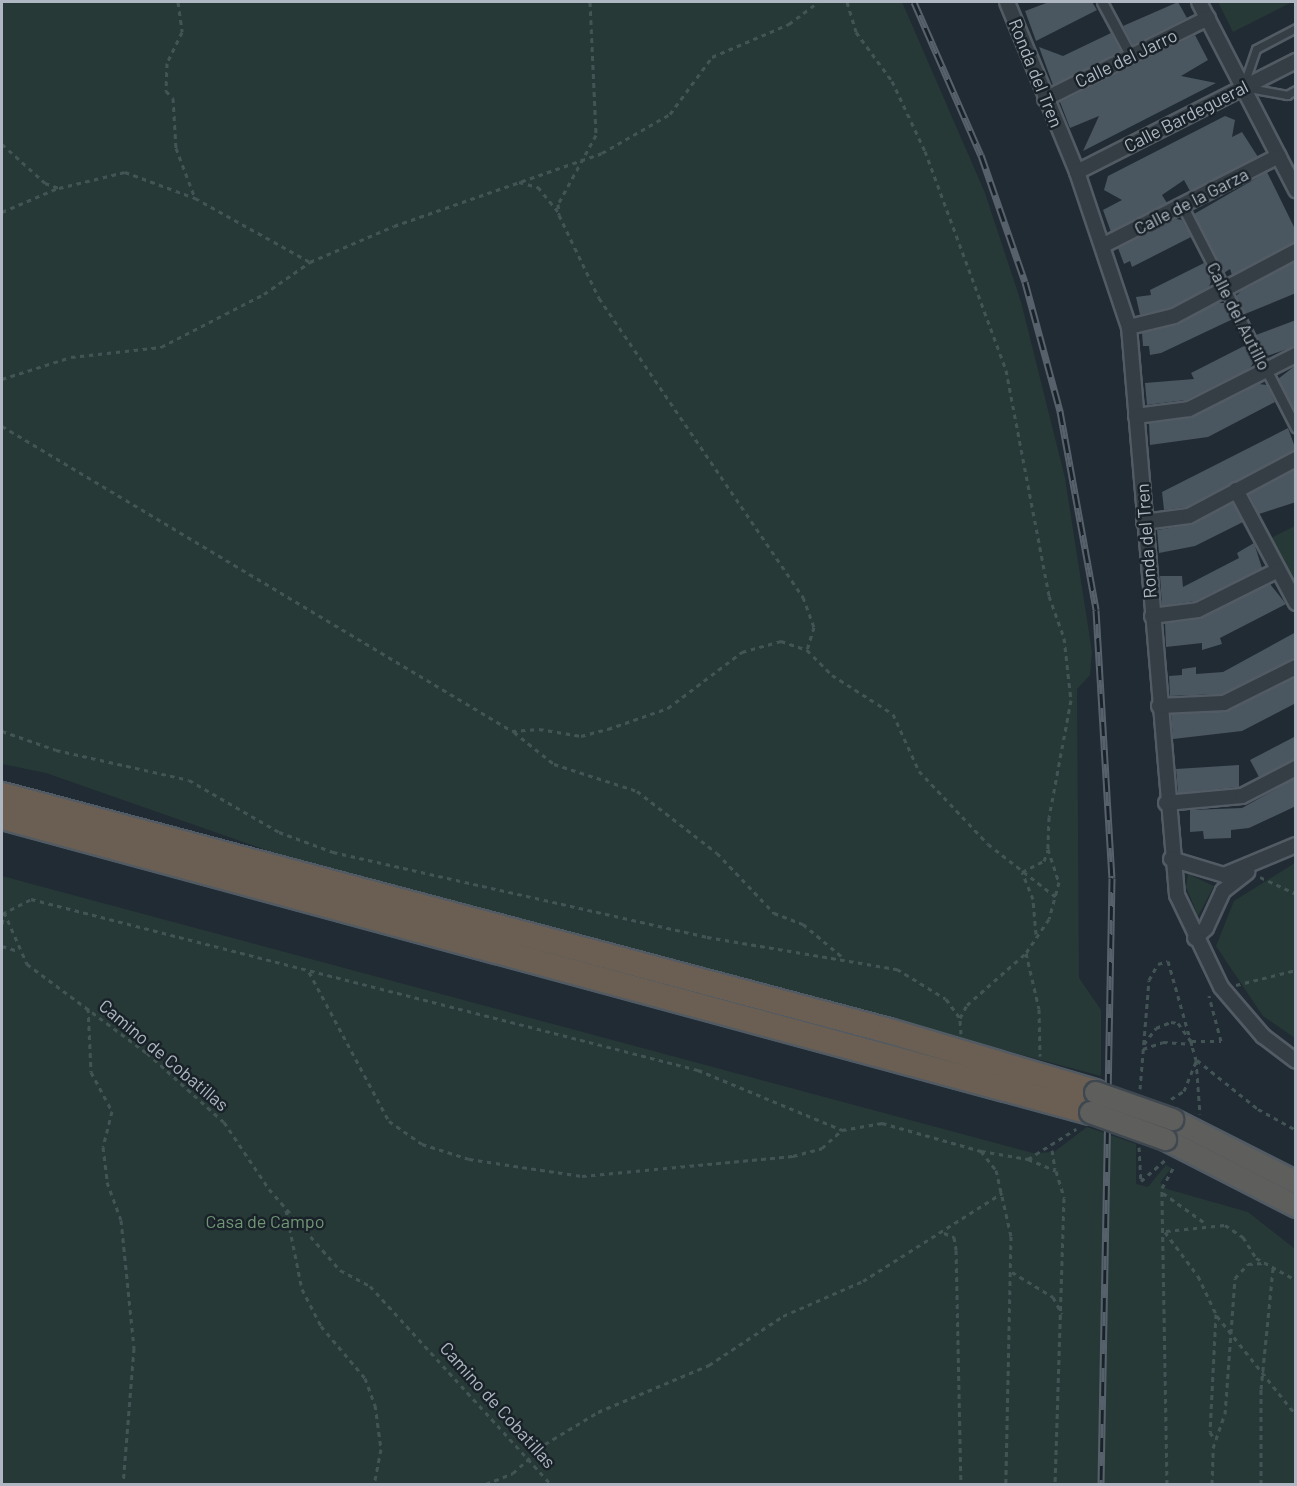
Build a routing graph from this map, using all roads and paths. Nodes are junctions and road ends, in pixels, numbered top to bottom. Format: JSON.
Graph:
{"nodes":[{"id":1,"x":178,"y":2,"type":"edge"},
{"id":2,"x":590,"y":2,"type":"edge"},
{"id":3,"x":818,"y":2,"type":"edge"},
{"id":4,"x":847,"y":2,"type":"edge"},
{"id":5,"x":1022,"y":2,"type":"edge"},
{"id":6,"x":1102,"y":2,"type":"edge"},
{"id":7,"x":1199,"y":2,"type":"edge"},
{"id":8,"x":1008,"y":5,"type":"edge"},
{"id":9,"x":1208,"y":18,"type":"junction"},
{"id":10,"x":1296,"y":28,"type":"edge"},
{"id":11,"x":1131,"y":56,"type":"junction"},
{"id":12,"x":1296,"y":61,"type":"edge"},
{"id":13,"x":1243,"y":87,"type":"junction"},
{"id":14,"x":1296,"y":90,"type":"edge"},
{"id":15,"x":1045,"y":99,"type":"junction"},
{"id":16,"x":2,"y":144,"type":"edge"},
{"id":17,"x":1279,"y":156,"type":"junction"},
{"id":18,"x":585,"y":159,"type":"junction"},
{"id":19,"x":1077,"y":172,"type":"junction"},
{"id":20,"x":519,"y":182,"type":"junction"},
{"id":21,"x":59,"y":188,"type":"junction"},
{"id":22,"x":1296,"y":190,"type":"edge"},
{"id":23,"x":195,"y":198,"type":"junction"},
{"id":24,"x":1182,"y":205,"type":"junction"},
{"id":25,"x":2,"y":212,"type":"edge"},
{"id":26,"x":560,"y":215,"type":"junction"},
{"id":27,"x":1104,"y":245,"type":"junction"},
{"id":28,"x":1296,"y":251,"type":"edge"},
{"id":29,"x":310,"y":262,"type":"junction"},
{"id":30,"x":1225,"y":289,"type":"junction"},
{"id":31,"x":1129,"y":327,"type":"junction"},
{"id":32,"x":1296,"y":355,"type":"edge"},
{"id":33,"x":1267,"y":370,"type":"junction"},
{"id":34,"x":2,"y":379,"type":"edge"},
{"id":35,"x":1136,"y":416,"type":"junction"},
{"id":36,"x":2,"y":426,"type":"edge"},
{"id":37,"x":1296,"y":428,"type":"edge"},
{"id":38,"x":1296,"y":459,"type":"edge"},
{"id":39,"x":1236,"y":490,"type":"junction"},
{"id":40,"x":1144,"y":522,"type":"junction"},
{"id":41,"x":1278,"y":570,"type":"junction"},
{"id":42,"x":1296,"y":603,"type":"edge"},
{"id":43,"x":1152,"y":616,"type":"junction"},
{"id":44,"x":807,"y":650,"type":"junction"},
{"id":45,"x":1296,"y":667,"type":"edge"},
{"id":46,"x":1159,"y":706,"type":"junction"},
{"id":47,"x":2,"y":731,"type":"edge"},
{"id":48,"x":512,"y":731,"type":"junction"},
{"id":49,"x":1296,"y":768,"type":"edge"},
{"id":50,"x":2,"y":795,"type":"edge"},
{"id":51,"x":1166,"y":803,"type":"junction"},
{"id":52,"x":2,"y":817,"type":"edge"},
{"id":53,"x":1296,"y":845,"type":"edge"},
{"id":54,"x":1048,"y":849,"type":"junction"},
{"id":55,"x":1171,"y":859,"type":"junction"},
{"id":56,"x":1253,"y":867,"type":"junction"},
{"id":57,"x":1022,"y":872,"type":"junction"},
{"id":58,"x":1296,"y":894,"type":"edge"},
{"id":59,"x":1056,"y":897,"type":"junction"},
{"id":60,"x":3,"y":913,"type":"edge"},
{"id":61,"x":2,"y":924,"type":"edge"},
{"id":62,"x":1036,"y":936,"type":"junction"},
{"id":63,"x":1195,"y":938,"type":"junction"},
{"id":64,"x":2,"y":945,"type":"edge"},
{"id":65,"x":20,"y":952,"type":"junction"},
{"id":66,"x":1026,"y":953,"type":"junction"},
{"id":67,"x":842,"y":958,"type":"junction"},
{"id":68,"x":1294,"y":970,"type":"edge"},
{"id":69,"x":309,"y":972,"type":"junction"},
{"id":70,"x":1296,"y":976,"type":"edge"},
{"id":71,"x":1221,"y":987,"type":"junction"},
{"id":72,"x":1210,"y":999,"type":"dead end"},
{"id":73,"x":88,"y":1008,"type":"junction"},
{"id":74,"x":960,"y":1018,"type":"junction"},
{"id":75,"x":972,"y":1039,"type":"dead end"},
{"id":76,"x":1192,"y":1043,"type":"junction"},
{"id":77,"x":1143,"y":1047,"type":"junction"},
{"id":78,"x":1029,"y":1057,"type":"dead end"},
{"id":79,"x":1040,"y":1060,"type":"junction"},
{"id":80,"x":1196,"y":1060,"type":"junction"},
{"id":81,"x":1296,"y":1061,"type":"edge"},
{"id":82,"x":1048,"y":1064,"type":"dead end"},
{"id":83,"x":1140,"y":1092,"type":"dead end"},
{"id":84,"x":1088,"y":1110,"type":"junction"},
{"id":85,"x":1200,"y":1118,"type":"dead end"},
{"id":86,"x":1167,"y":1120,"type":"junction"},
{"id":87,"x":843,"y":1130,"type":"junction"},
{"id":88,"x":1296,"y":1131,"type":"edge"},
{"id":89,"x":1139,"y":1145,"type":"dead end"},
{"id":90,"x":1052,"y":1149,"type":"junction"},
{"id":91,"x":981,"y":1151,"type":"junction"},
{"id":92,"x":1028,"y":1159,"type":"junction"},
{"id":93,"x":1056,"y":1171,"type":"junction"},
{"id":94,"x":1296,"y":1182,"type":"edge"},
{"id":95,"x":1002,"y":1193,"type":"junction"},
{"id":96,"x":1163,"y":1193,"type":"junction"},
{"id":97,"x":1296,"y":1206,"type":"edge"},
{"id":98,"x":286,"y":1208,"type":"junction"},
{"id":99,"x":1206,"y":1224,"type":"junction"},
{"id":100,"x":1165,"y":1232,"type":"junction"},
{"id":101,"x":943,"y":1233,"type":"junction"},
{"id":102,"x":1264,"y":1263,"type":"junction"},
{"id":103,"x":1273,"y":1269,"type":"junction"},
{"id":104,"x":1012,"y":1272,"type":"junction"},
{"id":105,"x":1296,"y":1280,"type":"edge"},
{"id":106,"x":1062,"y":1314,"type":"junction"},
{"id":107,"x":1216,"y":1314,"type":"junction"},
{"id":108,"x":1230,"y":1329,"type":"junction"},
{"id":109,"x":1263,"y":1376,"type":"junction"},
{"id":110,"x":1296,"y":1415,"type":"edge"},
{"id":111,"x":1216,"y":1441,"type":"junction"},
{"id":112,"x":526,"y":1460,"type":"junction"},
{"id":113,"x":123,"y":1485,"type":"edge"},
{"id":114,"x":374,"y":1485,"type":"edge"},
{"id":115,"x":486,"y":1485,"type":"edge"},
{"id":116,"x":551,"y":1485,"type":"edge"},
{"id":117,"x":961,"y":1485,"type":"edge"},
{"id":118,"x":1006,"y":1485,"type":"edge"},
{"id":119,"x":1055,"y":1485,"type":"edge"},
{"id":120,"x":1167,"y":1485,"type":"edge"},
{"id":121,"x":1212,"y":1485,"type":"edge"},
{"id":122,"x":1262,"y":1485,"type":"edge"}],
"edges":[{"from":1,"to":23,"type":"path"},
{"from":2,"to":18,"type":"path"},
{"from":3,"to":18,"type":"path"},
{"from":4,"to":54,"type":"path"},
{"from":5,"to":8,"type":"street"},
{"from":6,"to":11,"type":"street"},
{"from":7,"to":9,"type":"street"},
{"from":8,"to":15,"type":"street","name":"Ronda del Tren"},
{"from":9,"to":11,"type":"street","name":"Calle del Jarro"},
{"from":9,"to":13,"type":"street"},
{"from":10,"to":13,"type":"lane"},
{"from":11,"to":15,"type":"street","name":"Calle del Jarro"},
{"from":12,"to":13,"type":"street","name":"Calle Bardegueral"},
{"from":13,"to":14,"type":"lane"},
{"from":13,"to":17,"type":"street"},
{"from":13,"to":19,"type":"street","name":"Calle Bardegueral"},
{"from":15,"to":19,"type":"street","name":"Ronda del Tren"},
{"from":16,"to":21,"type":"path"},
{"from":17,"to":22,"type":"street"},
{"from":17,"to":24,"type":"street","name":"Calle de la Garza"},
{"from":18,"to":20,"type":"path"},
{"from":18,"to":26,"type":"path"},
{"from":19,"to":27,"type":"street","name":"Ronda del Tren"},
{"from":20,"to":26,"type":"path"},
{"from":20,"to":29,"type":"path"},
{"from":21,"to":23,"type":"path"},
{"from":21,"to":25,"type":"path"},
{"from":23,"to":29,"type":"path"},
{"from":24,"to":27,"type":"street","name":"Calle de la Garza"},
{"from":24,"to":30,"type":"street","name":"Calle del Autillo"},
{"from":26,"to":44,"type":"path"},
{"from":27,"to":31,"type":"street","name":"Ronda del Tren"},
{"from":28,"to":30,"type":"street"},
{"from":29,"to":34,"type":"path"},
{"from":30,"to":31,"type":"street"},
{"from":30,"to":33,"type":"street","name":"Calle del Autillo"},
{"from":31,"to":35,"type":"street","name":"Ronda del Tren"},
{"from":32,"to":33,"type":"street"},
{"from":33,"to":35,"type":"street"},
{"from":33,"to":37,"type":"street","name":"Calle del Autillo"},
{"from":35,"to":40,"type":"street","name":"Ronda del Tren"},
{"from":36,"to":48,"type":"path"},
{"from":38,"to":39,"type":"street"},
{"from":39,"to":40,"type":"street"},
{"from":39,"to":41,"type":"street"},
{"from":40,"to":43,"type":"street","name":"Ronda del Tren"},
{"from":41,"to":42,"type":"street"},
{"from":41,"to":43,"type":"street"},
{"from":43,"to":46,"type":"street","name":"Ronda del Tren"},
{"from":44,"to":48,"type":"path"},
{"from":44,"to":57,"type":"path"},
{"from":45,"to":46,"type":"street"},
{"from":46,"to":51,"type":"street","name":"Ronda del Tren"},
{"from":47,"to":67,"type":"path"},
{"from":48,"to":67,"type":"path"},
{"from":49,"to":51,"type":"street"},
{"from":50,"to":84,"type":"highway"},
{"from":51,"to":55,"type":"street","name":"Ronda del Tren"},
{"from":52,"to":84,"type":"highway"},
{"from":53,"to":56,"type":"street"},
{"from":54,"to":57,"type":"path"},
{"from":54,"to":59,"type":"path"},
{"from":55,"to":56,"type":"street"},
{"from":55,"to":63,"type":"street","name":"Ronda del Tren"},
{"from":56,"to":58,"type":"path"},
{"from":56,"to":63,"type":"street"},
{"from":57,"to":59,"type":"path"},
{"from":57,"to":62,"type":"path"},
{"from":59,"to":62,"type":"path"},
{"from":60,"to":61,"type":"path"},
{"from":60,"to":65,"type":"path","name":"Camino de Cobatillas"},
{"from":60,"to":69,"type":"path"},
{"from":62,"to":66,"type":"path"},
{"from":63,"to":71,"type":"street","name":"Ronda del Tren"},
{"from":64,"to":65,"type":"path"},
{"from":65,"to":73,"type":"path","name":"Camino de Cobatillas"},
{"from":66,"to":74,"type":"path"},
{"from":66,"to":79,"type":"path"},
{"from":67,"to":74,"type":"path"},
{"from":68,"to":70,"type":"path"},
{"from":68,"to":71,"type":"path"},
{"from":69,"to":87,"type":"path"},
{"from":69,"to":87,"type":"path"},
{"from":71,"to":81,"type":"street","name":"Ronda del Tren"},
{"from":72,"to":76,"type":"path"},
{"from":73,"to":98,"type":"path","name":"Camino de Cobatillas"},
{"from":73,"to":113,"type":"path"},
{"from":74,"to":75,"type":"path"},
{"from":76,"to":77,"type":"path"},
{"from":76,"to":77,"type":"path"},
{"from":76,"to":77,"type":"path"},
{"from":76,"to":80,"type":"path"},
{"from":77,"to":83,"type":"path"},
{"from":78,"to":79,"type":"path"},
{"from":79,"to":82,"type":"path"},
{"from":80,"to":85,"type":"path"},
{"from":80,"to":86,"type":"path"},
{"from":80,"to":88,"type":"path"},
{"from":84,"to":86,"type":"highway","bridge":true},
{"from":84,"to":90,"type":"path"},
{"from":86,"to":94,"type":"highway"},
{"from":86,"to":97,"type":"highway"},
{"from":87,"to":91,"type":"path"},
{"from":89,"to":96,"type":"path"},
{"from":90,"to":92,"type":"path"},
{"from":90,"to":93,"type":"path"},
{"from":91,"to":92,"type":"path"},
{"from":91,"to":95,"type":"path"},
{"from":92,"to":93,"type":"path"},
{"from":93,"to":106,"type":"path"},
{"from":95,"to":101,"type":"path"},
{"from":95,"to":104,"type":"path"},
{"from":96,"to":99,"type":"path"},
{"from":96,"to":100,"type":"path"},
{"from":98,"to":112,"type":"path","name":"Camino de Cobatillas"},
{"from":98,"to":114,"type":"path"},
{"from":99,"to":100,"type":"path"},
{"from":99,"to":102,"type":"path"},
{"from":100,"to":107,"type":"path"},
{"from":100,"to":120,"type":"path"},
{"from":101,"to":112,"type":"path"},
{"from":101,"to":117,"type":"path"},
{"from":102,"to":103,"type":"path"},
{"from":102,"to":108,"type":"path"},
{"from":103,"to":105,"type":"path"},
{"from":103,"to":109,"type":"path"},
{"from":104,"to":106,"type":"path"},
{"from":104,"to":118,"type":"path"},
{"from":106,"to":119,"type":"path"},
{"from":107,"to":108,"type":"path"},
{"from":107,"to":111,"type":"path"},
{"from":108,"to":109,"type":"path"},
{"from":108,"to":111,"type":"path"},
{"from":109,"to":110,"type":"path"},
{"from":109,"to":122,"type":"path"},
{"from":111,"to":121,"type":"path"},
{"from":112,"to":115,"type":"path"},
{"from":112,"to":116,"type":"path","name":"Camino de Cobatillas"}]}
